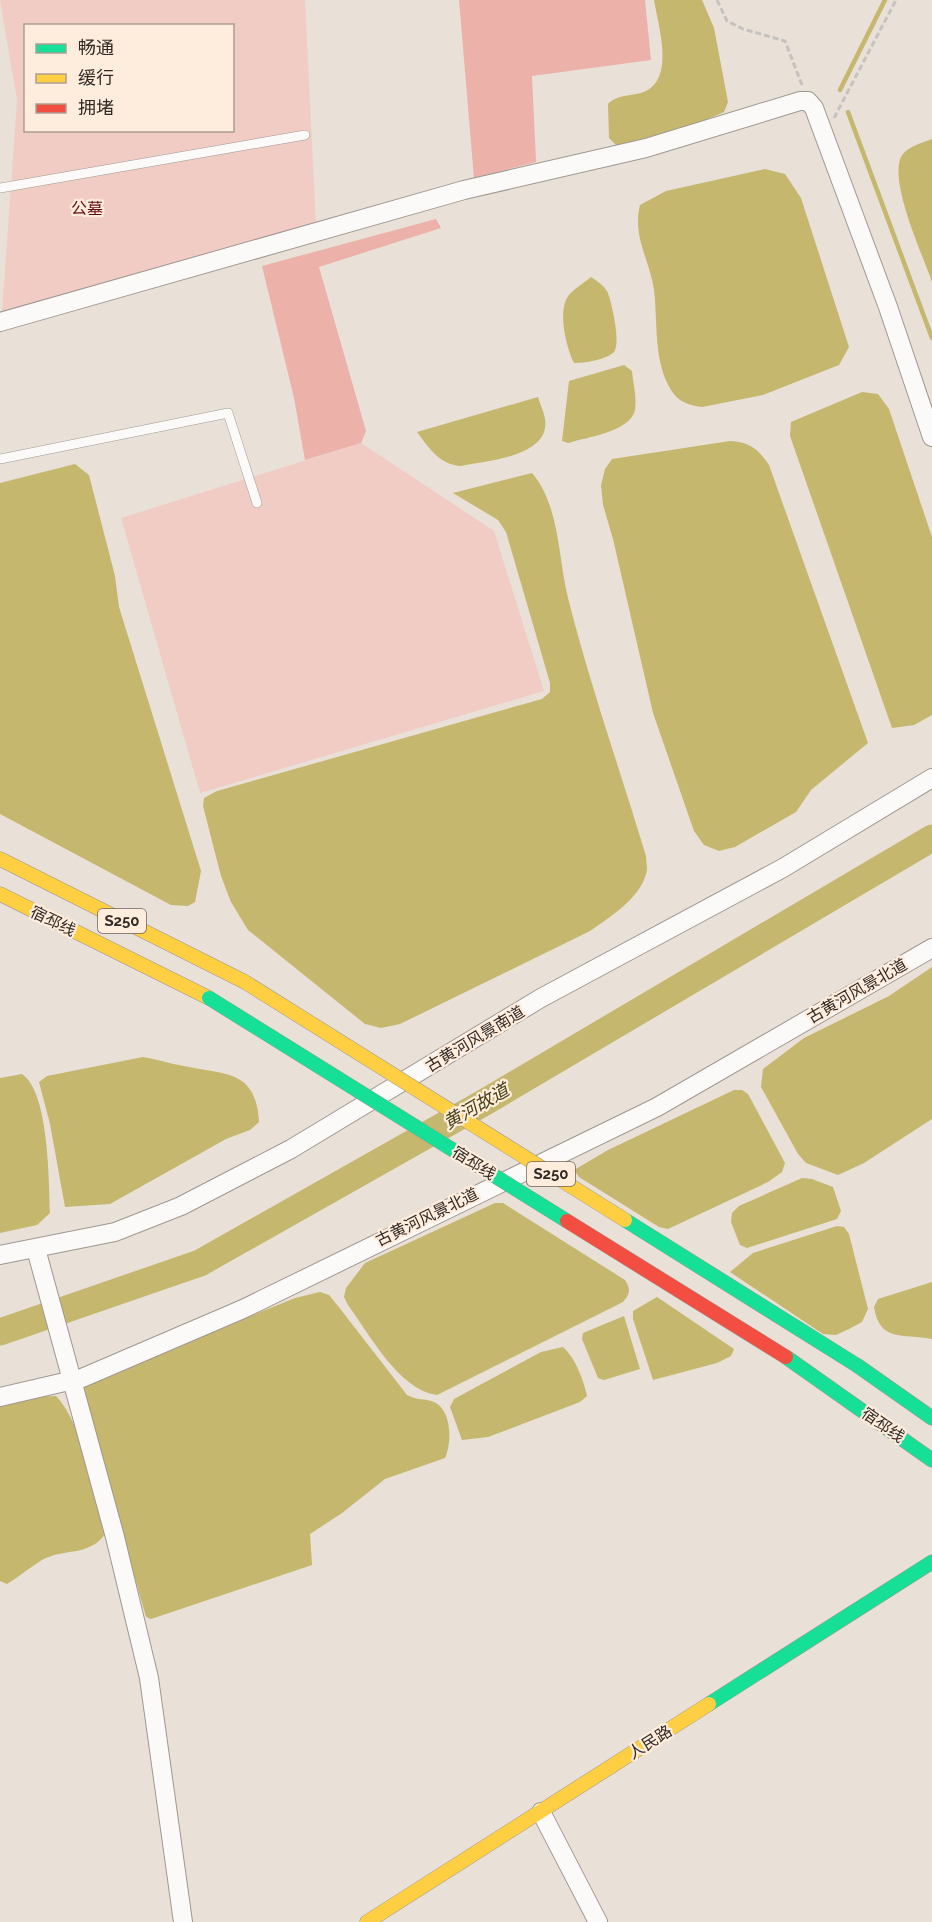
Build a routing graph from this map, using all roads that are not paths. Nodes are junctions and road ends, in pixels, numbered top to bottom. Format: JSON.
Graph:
{"nodes":[{"id":1,"x":305,"y":135,"type":"dead end"},
{"id":2,"x":0,"y":188,"type":"edge"},
{"id":3,"x":0,"y":322,"type":"edge"},
{"id":4,"x":932,"y":437,"type":"edge"},
{"id":5,"x":0,"y":459,"type":"edge"},
{"id":6,"x":257,"y":503,"type":"dead end"},
{"id":7,"x":932,"y":778,"type":"edge"},
{"id":8,"x":0,"y":859,"type":"edge"},
{"id":9,"x":0,"y":894,"type":"edge"},
{"id":10,"x":932,"y":948,"type":"edge"},
{"id":11,"x":38,"y":1254,"type":"junction"},
{"id":12,"x":0,"y":1255,"type":"edge"},
{"id":13,"x":70,"y":1374,"type":"junction"},
{"id":14,"x":0,"y":1397,"type":"edge"},
{"id":15,"x":932,"y":1418,"type":"edge"},
{"id":16,"x":932,"y":1460,"type":"edge"},
{"id":17,"x":932,"y":1562,"type":"edge"},
{"id":18,"x":541,"y":1812,"type":"junction"},
{"id":19,"x":183,"y":1922,"type":"edge"},
{"id":20,"x":368,"y":1922,"type":"edge"},
{"id":21,"x":598,"y":1922,"type":"edge"}],
"edges":[{"from":1,"to":2,"type":"lane"},
{"from":3,"to":4,"type":"street"},
{"from":5,"to":6,"type":"lane"},
{"from":7,"to":11,"type":"street","name":"古黄河风景南道"},
{"from":8,"to":15,"type":"main road","name":"宿邳线","number":"S250","bridge":true},
{"from":9,"to":16,"type":"main road","name":"宿邳线","number":"S250","bridge":true},
{"from":10,"to":13,"type":"street","name":"古黄河风景北道"},
{"from":11,"to":12,"type":"street","name":"古黄河风景南道"},
{"from":11,"to":13,"type":"street"},
{"from":13,"to":14,"type":"street","name":"古黄河风景北道"},
{"from":13,"to":19,"type":"street"},
{"from":17,"to":18,"type":"main road","name":"人民路"},
{"from":18,"to":20,"type":"main road","name":"人民路"},
{"from":18,"to":21,"type":"street"}]}
